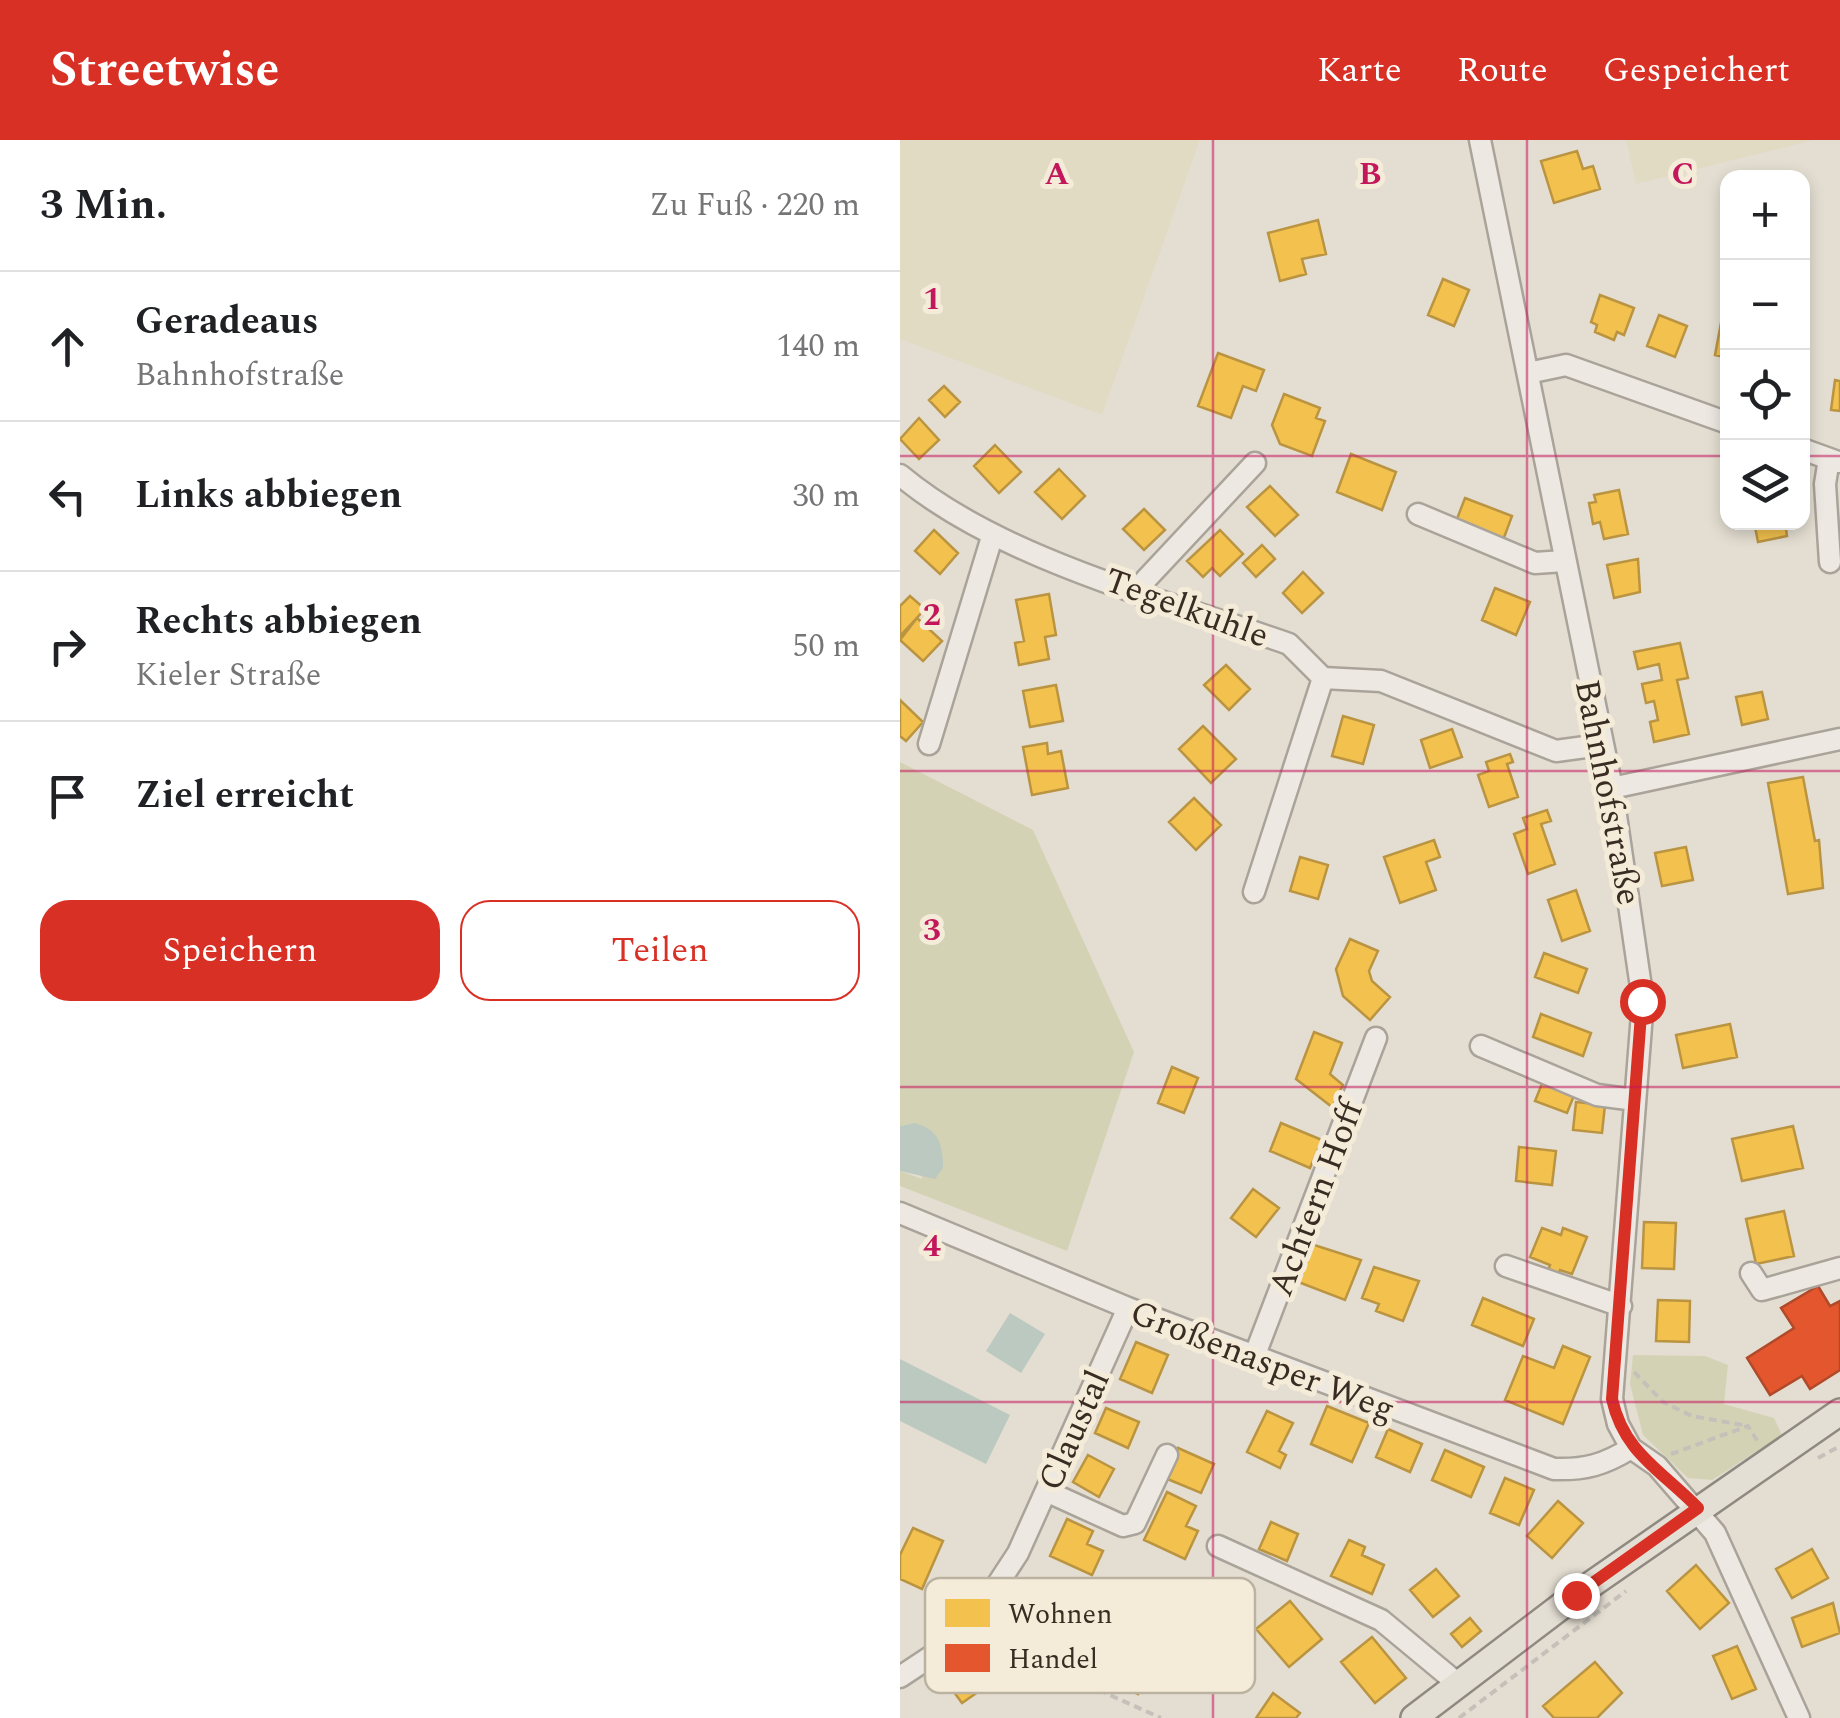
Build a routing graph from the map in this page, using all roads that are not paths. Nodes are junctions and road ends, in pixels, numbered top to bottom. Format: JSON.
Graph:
{"nodes":[{"id":1,"x":1480,"y":140,"type":"edge"},
{"id":2,"x":1528,"y":373,"type":"junction"},
{"id":3,"x":1720,"y":420,"type":"edge"},
{"id":4,"x":1810,"y":452,"type":"edge"},
{"id":5,"x":1835,"y":461,"type":"edge"},
{"id":6,"x":1255,"y":463,"type":"dead end"},
{"id":7,"x":900,"y":475,"type":"edge"},
{"id":8,"x":1418,"y":514,"type":"dead end"},
{"id":9,"x":992,"y":537,"type":"junction"},
{"id":10,"x":1564,"y":562,"type":"junction"},
{"id":11,"x":1830,"y":562,"type":"dead end"},
{"id":12,"x":1137,"y":590,"type":"junction"},
{"id":13,"x":1322,"y":678,"type":"junction"},
{"id":14,"x":1840,"y":739,"type":"edge"},
{"id":15,"x":929,"y":744,"type":"dead end"},
{"id":16,"x":1600,"y":746,"type":"junction"},
{"id":17,"x":1612,"y":788,"type":"junction"},
{"id":18,"x":1254,"y":892,"type":"dead end"},
{"id":19,"x":1376,"y":1038,"type":"dead end"},
{"id":20,"x":1481,"y":1046,"type":"dead end"},
{"id":21,"x":1636,"y":1100,"type":"junction"},
{"id":22,"x":900,"y":1213,"type":"edge"},
{"id":23,"x":1506,"y":1266,"type":"dead end"},
{"id":24,"x":1840,"y":1268,"type":"edge"},
{"id":25,"x":1751,"y":1273,"type":"dead end"},
{"id":26,"x":1621,"y":1306,"type":"junction"},
{"id":27,"x":1128,"y":1308,"type":"junction"},
{"id":28,"x":1254,"y":1357,"type":"junction"},
{"id":29,"x":1840,"y":1412,"type":"edge"},
{"id":30,"x":1630,"y":1448,"type":"junction"},
{"id":31,"x":1167,"y":1455,"type":"dead end"},
{"id":32,"x":1046,"y":1491,"type":"junction"},
{"id":33,"x":1698,"y":1508,"type":"junction"},
{"id":34,"x":1218,"y":1546,"type":"dead end"},
{"id":35,"x":1001,"y":1578,"type":"edge"},
{"id":36,"x":925,"y":1660,"type":"edge"},
{"id":37,"x":900,"y":1677,"type":"edge"},
{"id":38,"x":1457,"y":1683,"type":"junction"},
{"id":39,"x":1796,"y":1717,"type":"edge"},
{"id":40,"x":1414,"y":1718,"type":"edge"}],
"edges":[{"from":1,"to":2,"type":"street","name":"Bahnhofstraße"},
{"from":2,"to":3,"type":"street"},
{"from":2,"to":10,"type":"street","name":"Bahnhofstraße"},
{"from":4,"to":5,"type":"street"},
{"from":5,"to":11,"type":"street"},
{"from":6,"to":12,"type":"street"},
{"from":7,"to":9,"type":"street","name":"Tegelkuhle"},
{"from":8,"to":10,"type":"street"},
{"from":9,"to":12,"type":"street","name":"Tegelkuhle"},
{"from":9,"to":15,"type":"street"},
{"from":10,"to":16,"type":"street","name":"Bahnhofstraße"},
{"from":12,"to":13,"type":"street","name":"Tegelkuhle"},
{"from":13,"to":16,"type":"street"},
{"from":13,"to":18,"type":"street"},
{"from":14,"to":17,"type":"street"},
{"from":16,"to":17,"type":"street","name":"Bahnhofstraße"},
{"from":17,"to":21,"type":"street","name":"Bahnhofstraße"},
{"from":19,"to":28,"type":"street","name":"Achtern Hoff"},
{"from":20,"to":21,"type":"street"},
{"from":21,"to":26,"type":"street","name":"Bahnhofstraße"},
{"from":22,"to":27,"type":"street","name":"Großenasper Weg"},
{"from":23,"to":26,"type":"street"},
{"from":24,"to":25,"type":"street"},
{"from":26,"to":30,"type":"street","name":"Bahnhofstraße"},
{"from":27,"to":28,"type":"street","name":"Großenasper Weg"},
{"from":27,"to":32,"type":"street","name":"Claustal"},
{"from":28,"to":30,"type":"street","name":"Großenasper Weg"},
{"from":29,"to":33,"type":"main road"},
{"from":30,"to":33,"type":"street"},
{"from":31,"to":32,"type":"street"},
{"from":32,"to":35,"type":"street","name":"Claustal"},
{"from":33,"to":38,"type":"main road"},
{"from":33,"to":39,"type":"street"},
{"from":34,"to":38,"type":"street"},
{"from":36,"to":37,"type":"street"},
{"from":38,"to":40,"type":"main road"}]}
